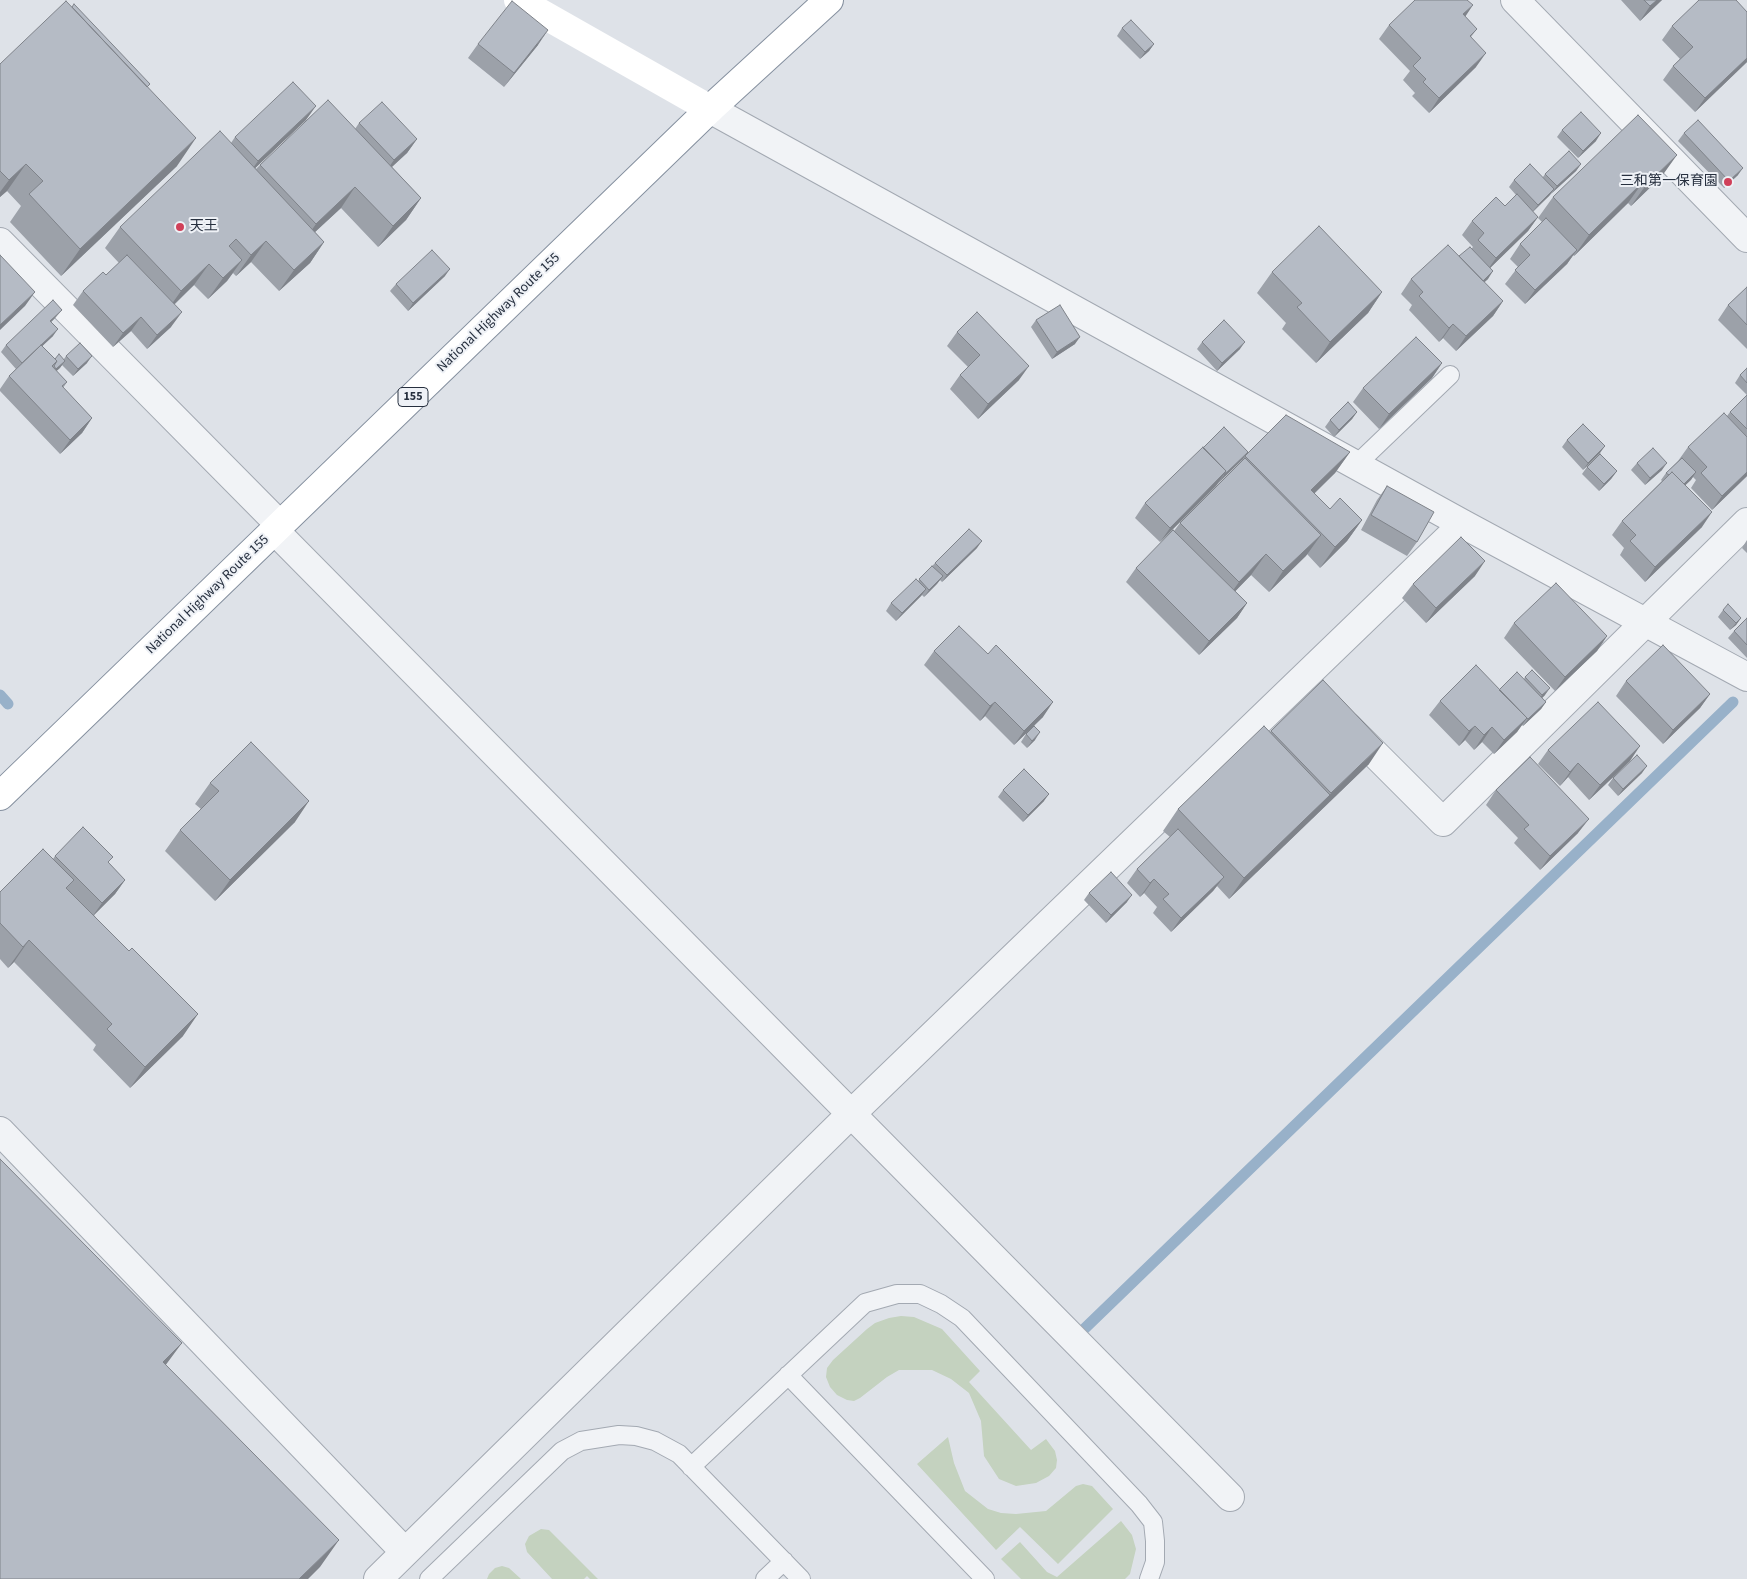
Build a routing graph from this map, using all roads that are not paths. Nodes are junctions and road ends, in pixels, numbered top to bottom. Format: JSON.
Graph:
{"nodes":[{"id":1,"x":518,"y":0,"type":"edge"},
{"id":2,"x":829,"y":0,"type":"edge"},
{"id":3,"x":1514,"y":0,"type":"edge"},
{"id":4,"x":710,"y":109,"type":"junction"},
{"id":5,"x":1747,"y":238,"type":"edge"},
{"id":6,"x":0,"y":242,"type":"edge"},
{"id":7,"x":1450,"y":375,"type":"dead end"},
{"id":8,"x":1356,"y":465,"type":"junction"},
{"id":9,"x":1747,"y":522,"type":"edge"},
{"id":10,"x":1463,"y":524,"type":"junction"},
{"id":11,"x":278,"y":528,"type":"junction"},
{"id":12,"x":1646,"y":622,"type":"junction"},
{"id":13,"x":1747,"y":677,"type":"edge"},
{"id":14,"x":1302,"y":679,"type":"junction"},
{"id":15,"x":0,"y":796,"type":"edge"},
{"id":16,"x":851,"y":1114,"type":"junction"},
{"id":17,"x":0,"y":1131,"type":"edge"},
{"id":18,"x":788,"y":1375,"type":"junction"},
{"id":19,"x":691,"y":1467,"type":"junction"},
{"id":20,"x":1230,"y":1497,"type":"dead end"},
{"id":21,"x":405,"y":1552,"type":"junction"},
{"id":22,"x":784,"y":1561,"type":"junction"},
{"id":23,"x":378,"y":1579,"type":"edge"},
{"id":24,"x":429,"y":1579,"type":"edge"},
{"id":25,"x":765,"y":1579,"type":"edge"},
{"id":26,"x":801,"y":1579,"type":"edge"},
{"id":27,"x":985,"y":1579,"type":"edge"},
{"id":28,"x":1149,"y":1579,"type":"edge"}],
"edges":[{"from":1,"to":4,"type":"main road"},
{"from":2,"to":4,"type":"main road","name":"National Highway Route 155","number":"155"},
{"from":3,"to":5,"type":"street"},
{"from":4,"to":8,"type":"street"},
{"from":4,"to":11,"type":"main road","name":"National Highway Route 155","number":"155"},
{"from":6,"to":11,"type":"street"},
{"from":7,"to":8,"type":"lane"},
{"from":8,"to":10,"type":"street"},
{"from":9,"to":12,"type":"street"},
{"from":10,"to":12,"type":"street"},
{"from":10,"to":14,"type":"street"},
{"from":11,"to":15,"type":"main road","name":"National Highway Route 155","number":"155"},
{"from":11,"to":16,"type":"street"},
{"from":12,"to":13,"type":"street"},
{"from":12,"to":14,"type":"street"},
{"from":14,"to":16,"type":"street"},
{"from":16,"to":20,"type":"street"},
{"from":16,"to":21,"type":"street"},
{"from":17,"to":21,"type":"street"},
{"from":18,"to":19,"type":"lane"},
{"from":18,"to":27,"type":"lane"},
{"from":18,"to":28,"type":"lane"},
{"from":19,"to":22,"type":"lane"},
{"from":19,"to":24,"type":"lane"},
{"from":21,"to":23,"type":"street"},
{"from":22,"to":25,"type":"lane"},
{"from":22,"to":26,"type":"lane"}]}
